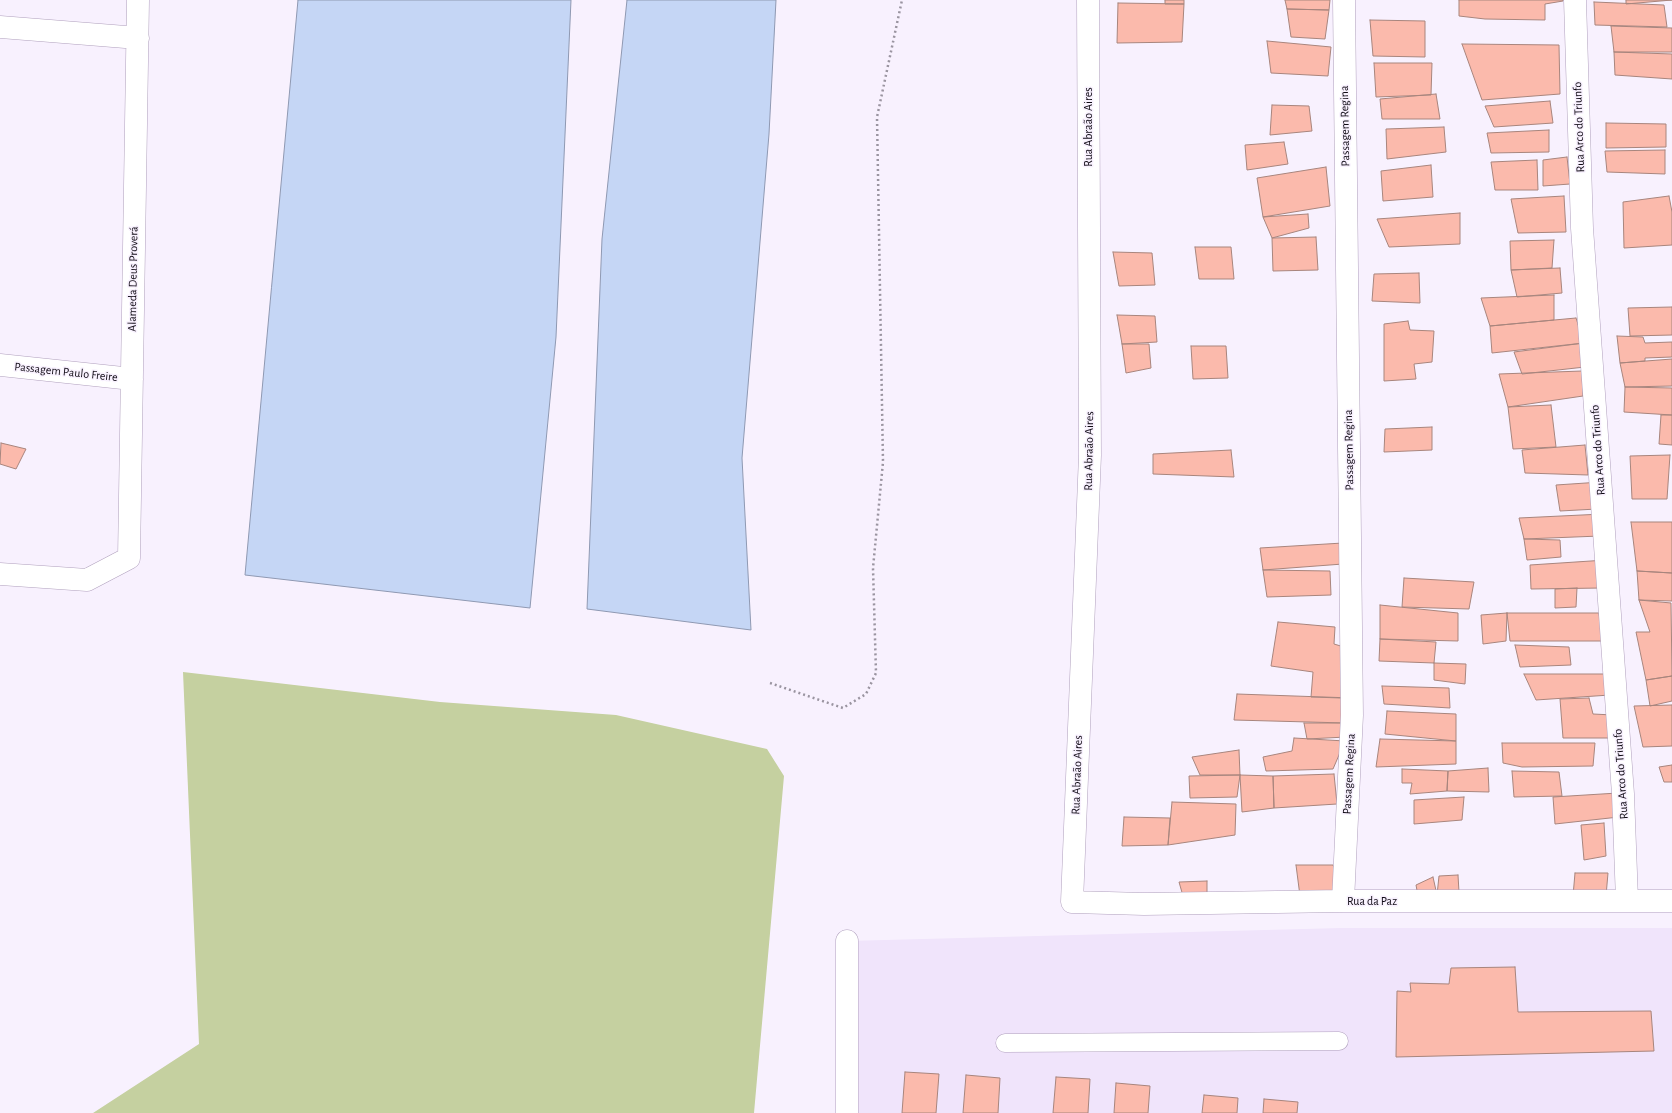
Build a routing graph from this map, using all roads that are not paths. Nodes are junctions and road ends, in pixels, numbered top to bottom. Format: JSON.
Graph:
{"nodes":[{"id":1,"x":138,"y":0,"type":"edge"},
{"id":2,"x":1088,"y":0,"type":"edge"},
{"id":3,"x":1344,"y":0,"type":"edge"},
{"id":4,"x":1575,"y":0,"type":"edge"},
{"id":5,"x":0,"y":27,"type":"edge"},
{"id":6,"x":138,"y":38,"type":"junction"},
{"id":7,"x":0,"y":365,"type":"edge"},
{"id":8,"x":132,"y":379,"type":"junction"},
{"id":9,"x":0,"y":574,"type":"edge"},
{"id":10,"x":1627,"y":900,"type":"junction"},
{"id":11,"x":1343,"y":901,"type":"junction"},
{"id":12,"x":1672,"y":901,"type":"edge"},
{"id":13,"x":1072,"y":902,"type":"joint"},
{"id":14,"x":847,"y":941,"type":"dead end"},
{"id":15,"x":1338,"y":1041,"type":"dead end"},
{"id":16,"x":1005,"y":1043,"type":"dead end"},
{"id":17,"x":847,"y":1113,"type":"edge"}],
"edges":[{"from":1,"to":6,"type":"street","name":"Alameda Deus Proverá"},
{"from":2,"to":13,"type":"street","name":"Rua Abraão Aires"},
{"from":3,"to":11,"type":"street","name":"Passagem Regina"},
{"from":4,"to":10,"type":"street","name":"Rua Arco do Triunfo"},
{"from":5,"to":6,"type":"street"},
{"from":6,"to":8,"type":"street","name":"Alameda Deus Proverá"},
{"from":7,"to":8,"type":"street","name":"Passagem Paulo Freire"},
{"from":8,"to":9,"type":"street","name":"Alameda Deus Proverá"},
{"from":10,"to":11,"type":"street","name":"Rua da Paz"},
{"from":10,"to":12,"type":"street","name":"Rua da Paz"},
{"from":11,"to":13,"type":"street","name":"Rua da Paz"},
{"from":14,"to":17,"type":"street"},
{"from":15,"to":16,"type":"lane"}]}
